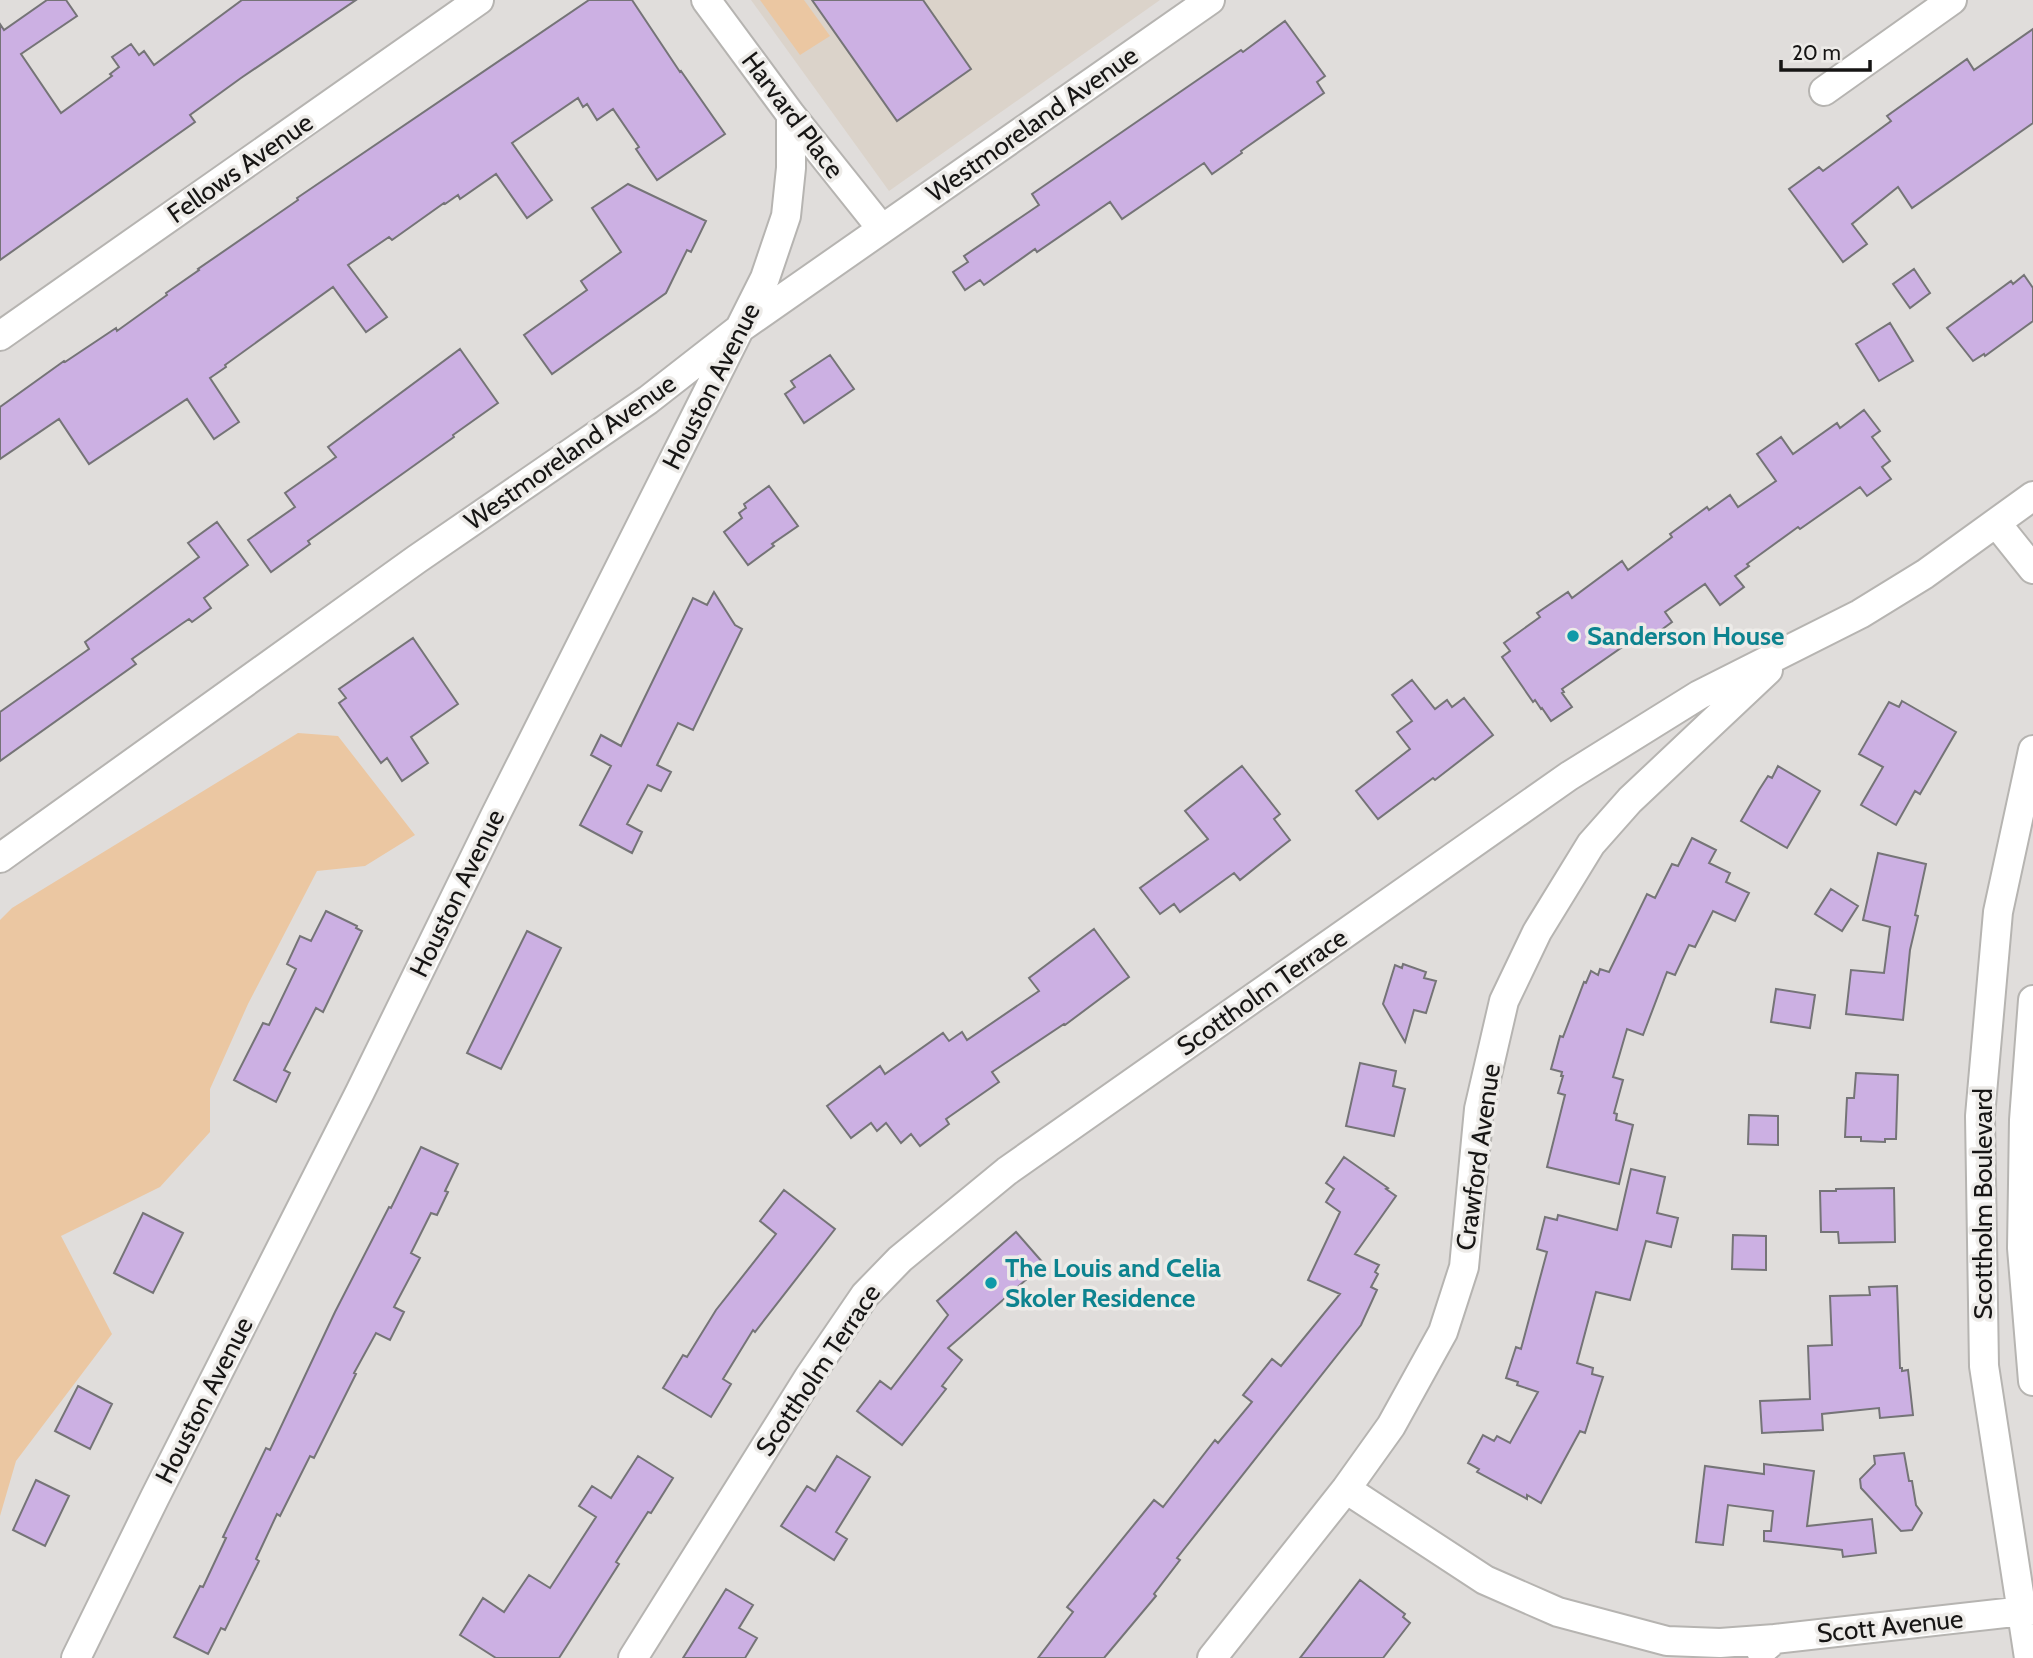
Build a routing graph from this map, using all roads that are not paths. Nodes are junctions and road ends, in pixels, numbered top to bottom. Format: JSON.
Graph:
{"nodes":[{"id":1,"x":479,"y":0,"type":"edge"},
{"id":2,"x":706,"y":0,"type":"edge"},
{"id":3,"x":1210,"y":0,"type":"edge"},
{"id":4,"x":1952,"y":0,"type":"edge"},
{"id":5,"x":1824,"y":91,"type":"dead end"},
{"id":6,"x":791,"y":115,"type":"junction"},
{"id":7,"x":882,"y":229,"type":"junction"},
{"id":8,"x":739,"y":329,"type":"junction"},
{"id":9,"x":0,"y":336,"type":"edge"},
{"id":10,"x":2033,"y":496,"type":"edge"},
{"id":11,"x":1997,"y":524,"type":"junction"},
{"id":12,"x":2033,"y":569,"type":"edge"},
{"id":13,"x":1793,"y":646,"type":"junction"},
{"id":14,"x":2033,"y":750,"type":"edge"},
{"id":15,"x":0,"y":858,"type":"edge"},
{"id":16,"x":2033,"y":1000,"type":"edge"},
{"id":17,"x":2033,"y":1381,"type":"edge"},
{"id":18,"x":1346,"y":1489,"type":"junction"},
{"id":19,"x":2028,"y":1611,"type":"edge"},
{"id":20,"x":1775,"y":1639,"type":"junction"},
{"id":21,"x":76,"y":1658,"type":"edge"},
{"id":22,"x":633,"y":1658,"type":"edge"},
{"id":23,"x":1212,"y":1658,"type":"edge"},
{"id":24,"x":1754,"y":1658,"type":"edge"},
{"id":25,"x":2029,"y":1658,"type":"edge"}],
"edges":[{"from":1,"to":9,"type":"street","name":"Fellows Avenue"},
{"from":2,"to":6,"type":"street","name":"Harvard Place"},
{"from":3,"to":7,"type":"street","name":"Westmoreland Avenue"},
{"from":4,"to":5,"type":"street"},
{"from":6,"to":7,"type":"street","name":"Harvard Place"},
{"from":6,"to":8,"type":"street","name":"Houston Avenue"},
{"from":7,"to":8,"type":"street","name":"Westmoreland Avenue"},
{"from":8,"to":15,"type":"street","name":"Westmoreland Avenue"},
{"from":8,"to":21,"type":"street","name":"Houston Avenue"},
{"from":10,"to":11,"type":"street"},
{"from":11,"to":12,"type":"street"},
{"from":11,"to":13,"type":"street","name":"Scottholm Terrace"},
{"from":13,"to":18,"type":"street","name":"Crawford Avenue"},
{"from":13,"to":22,"type":"street","name":"Scottholm Terrace"},
{"from":14,"to":19,"type":"street","name":"Scottholm Boulevard"},
{"from":16,"to":17,"type":"street","name":"Scottholm Boulevard"},
{"from":18,"to":20,"type":"street","name":"Scott Avenue"},
{"from":18,"to":23,"type":"street","name":"Crawford Avenue"},
{"from":19,"to":20,"type":"street","name":"Scott Avenue"},
{"from":19,"to":25,"type":"street","name":"Scottholm Boulevard"},
{"from":20,"to":24,"type":"street"}]}
